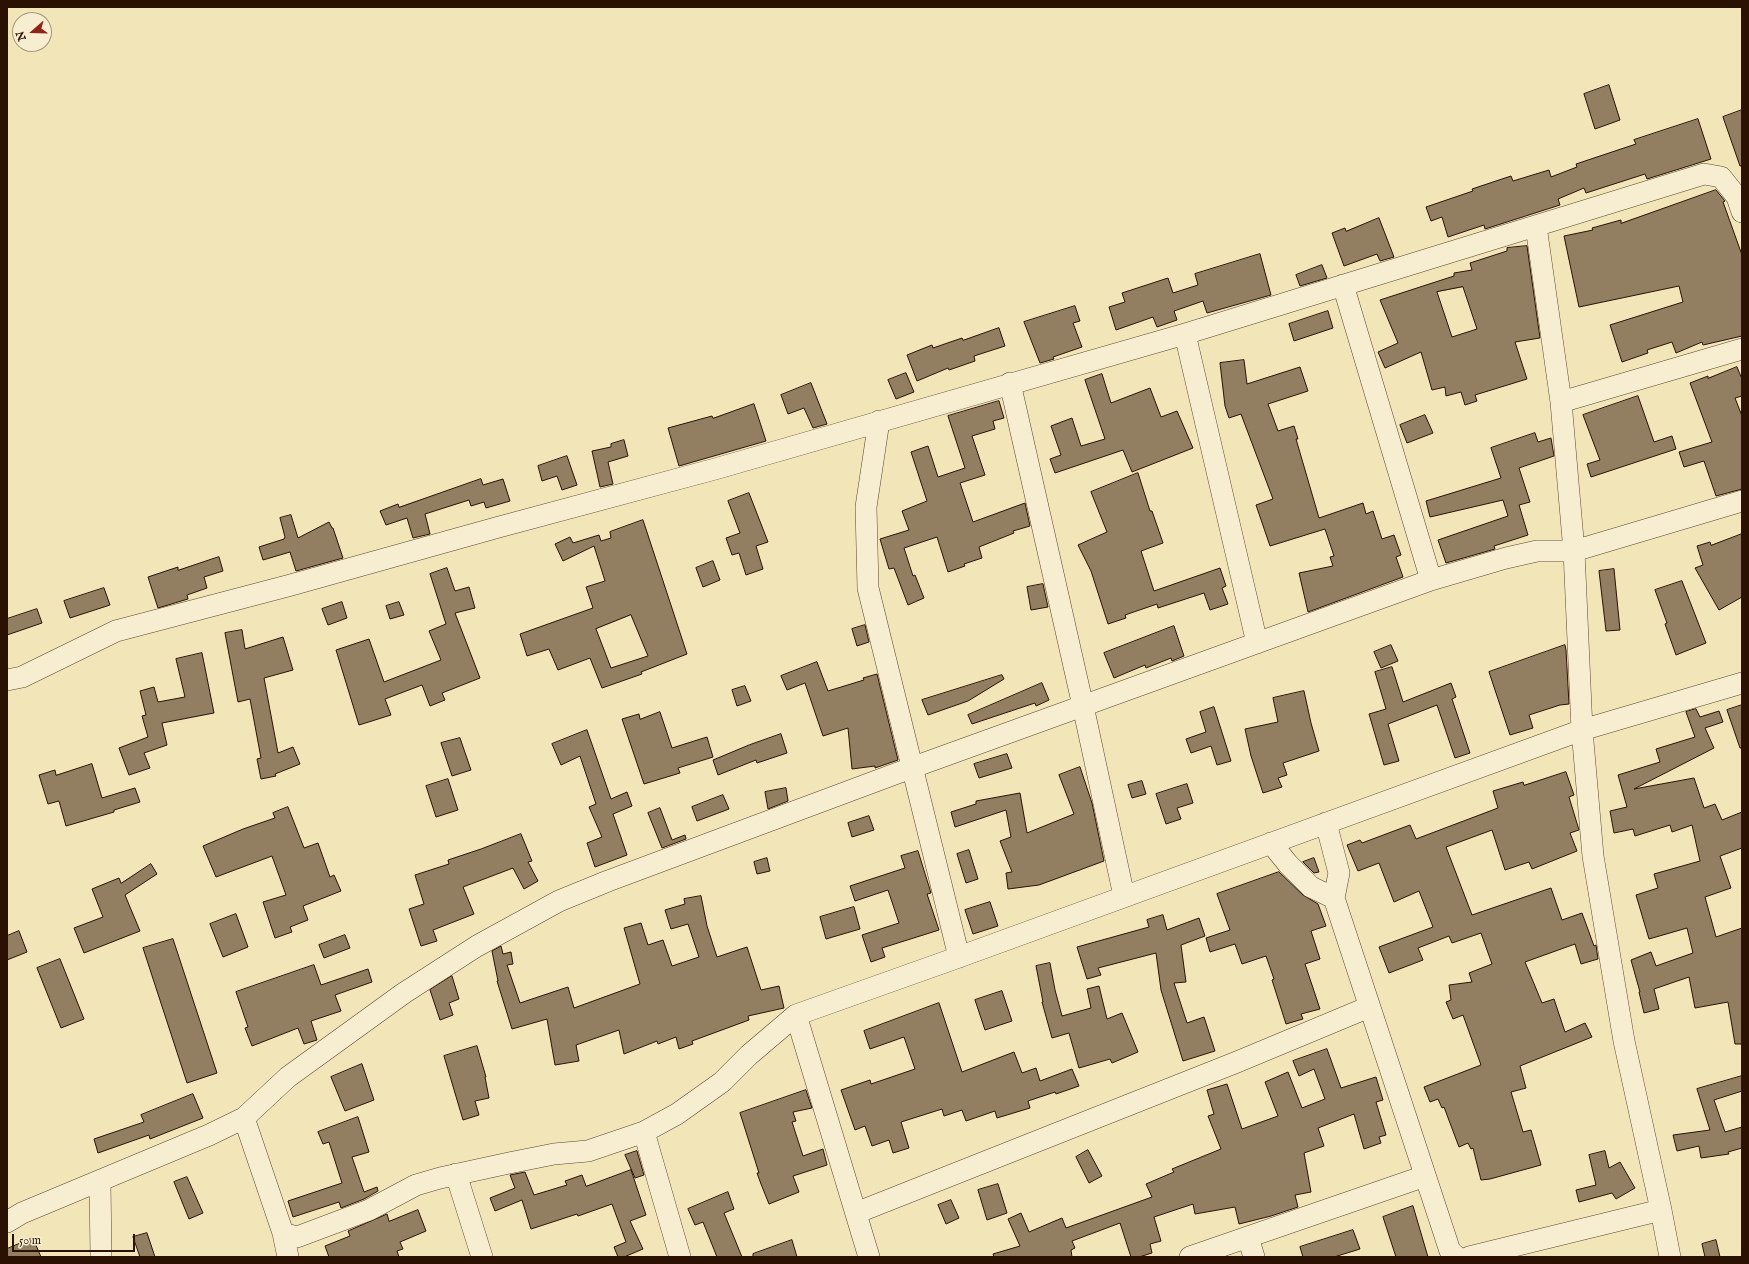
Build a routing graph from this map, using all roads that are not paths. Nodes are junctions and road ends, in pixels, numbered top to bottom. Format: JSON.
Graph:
{"nodes":[{"id":1,"x":1742,"y":212,"type":"edge"},
{"id":2,"x":1536,"y":226,"type":"junction"},
{"id":3,"x":1343,"y":285,"type":"junction"},
{"id":4,"x":1185,"y":334,"type":"junction"},
{"id":5,"x":1742,"y":348,"type":"edge"},
{"id":6,"x":1010,"y":383,"type":"junction"},
{"id":7,"x":1561,"y":402,"type":"junction"},
{"id":8,"x":879,"y":421,"type":"junction"},
{"id":9,"x":1742,"y":501,"type":"edge"},
{"id":10,"x":1574,"y":550,"type":"junction"},
{"id":11,"x":1431,"y":580,"type":"junction"},
{"id":12,"x":1257,"y":643,"type":"junction"},
{"id":13,"x":7,"y":680,"type":"edge"},
{"id":14,"x":1742,"y":683,"type":"edge"},
{"id":15,"x":1083,"y":706,"type":"junction"},
{"id":16,"x":1582,"y":730,"type":"junction"},
{"id":17,"x":911,"y":768,"type":"junction"},
{"id":18,"x":1326,"y":823,"type":"junction"},
{"id":19,"x":1271,"y":843,"type":"junction"},
{"id":20,"x":1124,"y":896,"type":"junction"},
{"id":21,"x":1334,"y":898,"type":"junction"},
{"id":22,"x":959,"y":957,"type":"junction"},
{"id":23,"x":1368,"y":1007,"type":"junction"},
{"id":24,"x":796,"y":1015,"type":"junction"},
{"id":25,"x":244,"y":1118,"type":"junction"},
{"id":26,"x":644,"y":1132,"type":"junction"},
{"id":27,"x":456,"y":1174,"type":"junction"},
{"id":28,"x":1425,"y":1176,"type":"junction"},
{"id":29,"x":100,"y":1181,"type":"junction"},
{"id":30,"x":1661,"y":1210,"type":"junction"},
{"id":31,"x":856,"y":1213,"type":"junction"},
{"id":32,"x":7,"y":1222,"type":"edge"},
{"id":33,"x":283,"y":1233,"type":"junction"},
{"id":34,"x":1248,"y":1237,"type":"junction"},
{"id":35,"x":101,"y":1257,"type":"edge"},
{"id":36,"x":288,"y":1257,"type":"edge"},
{"id":37,"x":482,"y":1257,"type":"edge"},
{"id":38,"x":680,"y":1257,"type":"edge"},
{"id":39,"x":869,"y":1257,"type":"edge"},
{"id":40,"x":1190,"y":1257,"type":"edge"},
{"id":41,"x":1254,"y":1257,"type":"edge"},
{"id":42,"x":1457,"y":1257,"type":"edge"},
{"id":43,"x":1469,"y":1257,"type":"edge"},
{"id":44,"x":1670,"y":1257,"type":"edge"}],
"edges":[{"from":1,"to":2,"type":"street"},
{"from":2,"to":3,"type":"street"},
{"from":2,"to":7,"type":"street"},
{"from":3,"to":4,"type":"street"},
{"from":3,"to":11,"type":"street"},
{"from":4,"to":6,"type":"street"},
{"from":4,"to":12,"type":"street"},
{"from":5,"to":7,"type":"street"},
{"from":6,"to":8,"type":"street"},
{"from":6,"to":15,"type":"street"},
{"from":7,"to":10,"type":"street"},
{"from":8,"to":13,"type":"street"},
{"from":8,"to":17,"type":"street"},
{"from":9,"to":10,"type":"street"},
{"from":10,"to":11,"type":"street"},
{"from":10,"to":16,"type":"street"},
{"from":11,"to":12,"type":"street"},
{"from":12,"to":15,"type":"street"},
{"from":14,"to":16,"type":"street"},
{"from":15,"to":17,"type":"street"},
{"from":15,"to":20,"type":"street"},
{"from":16,"to":18,"type":"street"},
{"from":16,"to":30,"type":"street"},
{"from":17,"to":22,"type":"street"},
{"from":17,"to":25,"type":"street"},
{"from":18,"to":19,"type":"street"},
{"from":18,"to":21,"type":"street"},
{"from":19,"to":20,"type":"street"},
{"from":19,"to":21,"type":"street"},
{"from":20,"to":22,"type":"street"},
{"from":21,"to":23,"type":"street"},
{"from":22,"to":24,"type":"street"},
{"from":23,"to":28,"type":"street"},
{"from":23,"to":31,"type":"street"},
{"from":24,"to":26,"type":"street"},
{"from":24,"to":31,"type":"street"},
{"from":25,"to":29,"type":"street"},
{"from":25,"to":33,"type":"street"},
{"from":26,"to":27,"type":"street"},
{"from":26,"to":38,"type":"street"},
{"from":27,"to":33,"type":"street"},
{"from":27,"to":37,"type":"street"},
{"from":28,"to":34,"type":"street"},
{"from":28,"to":42,"type":"street"},
{"from":29,"to":32,"type":"street"},
{"from":29,"to":35,"type":"street"},
{"from":30,"to":43,"type":"street"},
{"from":30,"to":44,"type":"street"},
{"from":31,"to":39,"type":"street"},
{"from":33,"to":36,"type":"street"},
{"from":34,"to":40,"type":"street"},
{"from":34,"to":41,"type":"street"}]}
